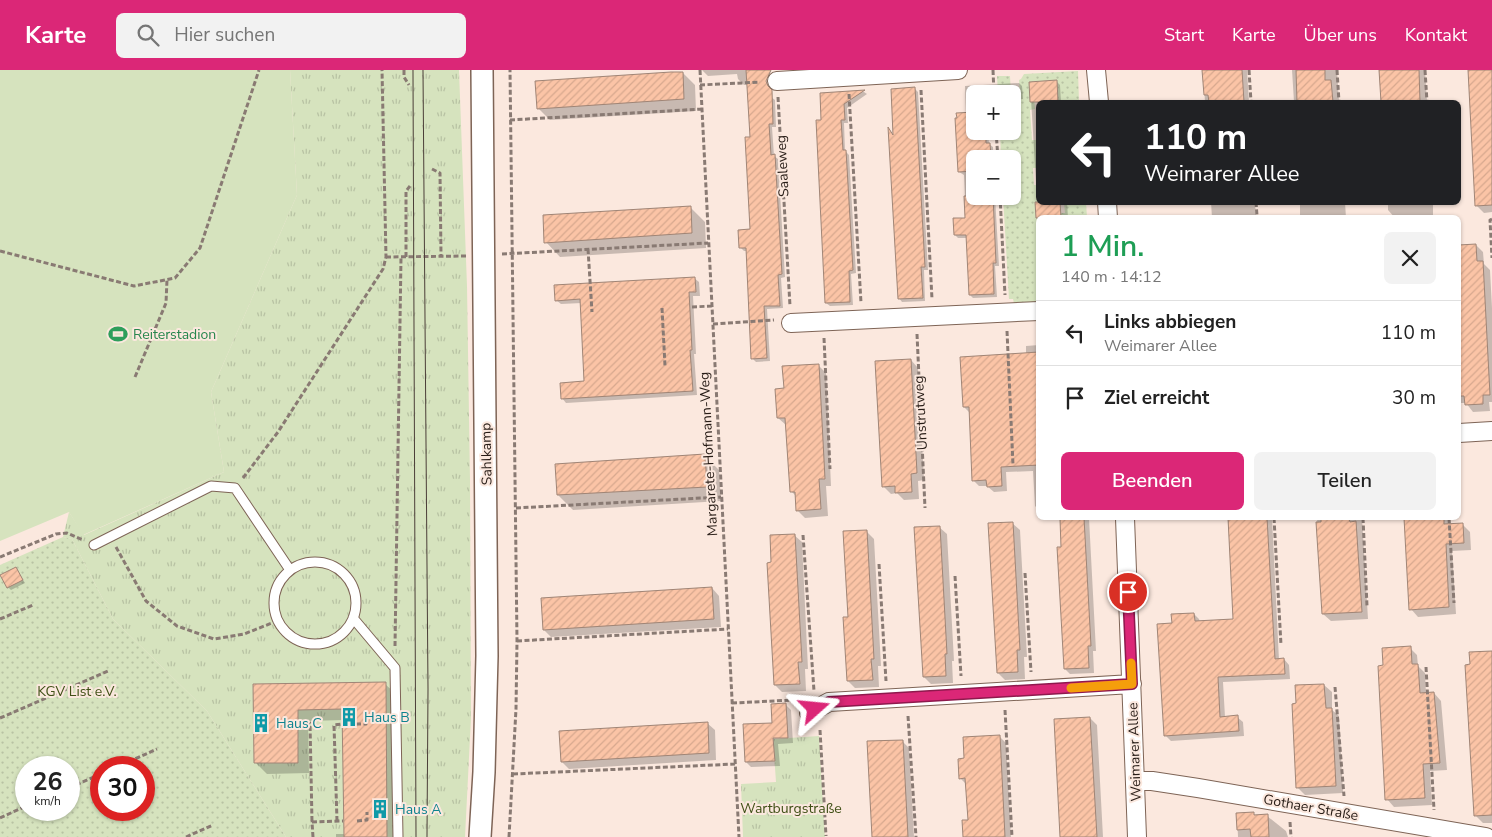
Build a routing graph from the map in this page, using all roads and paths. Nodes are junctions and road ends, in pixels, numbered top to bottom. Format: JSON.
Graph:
{"nodes":[{"id":1,"x":259,"y":70,"type":"edge"},
{"id":2,"x":382,"y":70,"type":"edge"},
{"id":3,"x":404,"y":70,"type":"edge"},
{"id":4,"x":482,"y":70,"type":"edge"},
{"id":5,"x":510,"y":70,"type":"edge"},
{"id":6,"x":700,"y":70,"type":"edge"},
{"id":7,"x":958,"y":70,"type":"edge"},
{"id":8,"x":993,"y":70,"type":"edge"},
{"id":9,"x":1096,"y":70,"type":"edge"},
{"id":10,"x":1249,"y":70,"type":"edge"},
{"id":11,"x":1338,"y":70,"type":"edge"},
{"id":12,"x":1425,"y":70,"type":"edge"},
{"id":13,"x":920,"y":72,"type":"junction"},
{"id":14,"x":848,"y":76,"type":"junction"},
{"id":15,"x":777,"y":81,"type":"junction"},
{"id":16,"x":409,"y":85,"type":"dead end"},
{"id":17,"x":700,"y":85,"type":"junction"},
{"id":18,"x":994,"y":85,"type":"edge"},
{"id":19,"x":1099,"y":100,"type":"edge"},
{"id":20,"x":1251,"y":100,"type":"edge"},
{"id":21,"x":1339,"y":100,"type":"edge"},
{"id":22,"x":1427,"y":100,"type":"edge"},
{"id":23,"x":702,"y":110,"type":"junction"},
{"id":24,"x":510,"y":120,"type":"junction"},
{"id":25,"x":432,"y":169,"type":"dead end"},
{"id":26,"x":410,"y":186,"type":"dead end"},
{"id":27,"x":1000,"y":205,"type":"edge"},
{"id":28,"x":1492,"y":220,"type":"edge"},
{"id":29,"x":708,"y":243,"type":"junction"},
{"id":30,"x":588,"y":250,"type":"junction"},
{"id":31,"x":0,"y":251,"type":"edge"},
{"id":32,"x":512,"y":254,"type":"junction"},
{"id":33,"x":484,"y":255,"type":"junction"},
{"id":34,"x":441,"y":256,"type":"junction"},
{"id":35,"x":386,"y":257,"type":"junction"},
{"id":36,"x":401,"y":257,"type":"junction"},
{"id":37,"x":406,"y":257,"type":"junction"},
{"id":38,"x":1492,"y":258,"type":"edge"},
{"id":39,"x":167,"y":280,"type":"junction"},
{"id":40,"x":692,"y":306,"type":"dead end"},
{"id":41,"x":712,"y":306,"type":"junction"},
{"id":42,"x":662,"y":308,"type":"dead end"},
{"id":43,"x":1036,"y":311,"type":"edge"},
{"id":44,"x":592,"y":312,"type":"dead end"},
{"id":45,"x":1006,"y":313,"type":"junction"},
{"id":46,"x":924,"y":316,"type":"junction"},
{"id":47,"x":862,"y":319,"type":"junction"},
{"id":48,"x":824,"y":321,"type":"junction"},
{"id":49,"x":791,"y":323,"type":"junction"},
{"id":50,"x":713,"y":324,"type":"junction"},
{"id":51,"x":665,"y":366,"type":"dead end"},
{"id":52,"x":135,"y":377,"type":"dead end"},
{"id":53,"x":1492,"y":431,"type":"edge"},
{"id":54,"x":1461,"y":432,"type":"edge"},
{"id":55,"x":1013,"y":465,"type":"dead end"},
{"id":56,"x":830,"y":470,"type":"dead end"},
{"id":57,"x":235,"y":488,"type":"junction"},
{"id":58,"x":722,"y":498,"type":"junction"},
{"id":59,"x":516,"y":508,"type":"junction"},
{"id":60,"x":925,"y":508,"type":"dead end"},
{"id":61,"x":1125,"y":520,"type":"edge"},
{"id":62,"x":1274,"y":520,"type":"edge"},
{"id":63,"x":1362,"y":520,"type":"edge"},
{"id":64,"x":1449,"y":520,"type":"edge"},
{"id":65,"x":803,"y":535,"type":"dead end"},
{"id":66,"x":110,"y":536,"type":"junction"},
{"id":67,"x":94,"y":545,"type":"joint"},
{"id":68,"x":0,"y":557,"type":"edge"},
{"id":69,"x":879,"y":564,"type":"dead end"},
{"id":70,"x":290,"y":570,"type":"junction"},
{"id":71,"x":1025,"y":573,"type":"dead end"},
{"id":72,"x":954,"y":576,"type":"dead end"},
{"id":73,"x":1454,"y":603,"type":"dead end"},
{"id":74,"x":33,"y":605,"type":"dead end"},
{"id":75,"x":1368,"y":606,"type":"dead end"},
{"id":76,"x":354,"y":618,"type":"junction"},
{"id":77,"x":0,"y":619,"type":"edge"},
{"id":78,"x":277,"y":621,"type":"junction"},
{"id":79,"x":728,"y":629,"type":"junction"},
{"id":80,"x":517,"y":641,"type":"junction"},
{"id":81,"x":1281,"y":645,"type":"dead end"},
{"id":82,"x":1426,"y":667,"type":"dead end"},
{"id":83,"x":395,"y":668,"type":"junction"},
{"id":84,"x":108,"y":671,"type":"dead end"},
{"id":85,"x":1132,"y":684,"type":"junction"},
{"id":86,"x":1335,"y":687,"type":"dead end"},
{"id":87,"x":1032,"y":690,"type":"junction"},
{"id":88,"x":1004,"y":692,"type":"junction"},
{"id":89,"x":962,"y":694,"type":"junction"},
{"id":90,"x":907,"y":698,"type":"junction"},
{"id":91,"x":887,"y":699,"type":"junction"},
{"id":92,"x":732,"y":702,"type":"junction"},
{"id":93,"x":812,"y":711,"type":"junction"},
{"id":94,"x":366,"y":715,"type":"dead end"},
{"id":95,"x":0,"y":718,"type":"edge"},
{"id":96,"x":278,"y":718,"type":"dead end"},
{"id":97,"x":284,"y":723,"type":"dead end"},
{"id":98,"x":298,"y":723,"type":"dead end"},
{"id":99,"x":342,"y":724,"type":"dead end"},
{"id":100,"x":356,"y":724,"type":"dead end"},
{"id":101,"x":820,"y":730,"type":"dead end"},
{"id":102,"x":157,"y":749,"type":"dead end"},
{"id":103,"x":142,"y":756,"type":"edge"},
{"id":104,"x":735,"y":764,"type":"junction"},
{"id":105,"x":513,"y":774,"type":"junction"},
{"id":106,"x":1136,"y":781,"type":"junction"},
{"id":107,"x":15,"y":811,"type":"edge"},
{"id":108,"x":367,"y":812,"type":"dead end"},
{"id":109,"x":1346,"y":813,"type":"junction"},
{"id":110,"x":0,"y":818,"type":"edge"},
{"id":111,"x":337,"y":821,"type":"junction"},
{"id":112,"x":344,"y":821,"type":"dead end"},
{"id":113,"x":357,"y":821,"type":"dead end"},
{"id":114,"x":312,"y":822,"type":"junction"},
{"id":115,"x":213,"y":825,"type":"dead end"},
{"id":116,"x":1435,"y":828,"type":"junction"},
{"id":117,"x":826,"y":836,"type":"edge"},
{"id":118,"x":186,"y":837,"type":"edge"},
{"id":119,"x":313,"y":837,"type":"edge"},
{"id":120,"x":398,"y":837,"type":"edge"},
{"id":121,"x":480,"y":837,"type":"edge"},
{"id":122,"x":509,"y":837,"type":"edge"},
{"id":123,"x":739,"y":837,"type":"edge"},
{"id":124,"x":916,"y":837,"type":"edge"},
{"id":125,"x":1012,"y":837,"type":"edge"},
{"id":126,"x":1137,"y":837,"type":"edge"},
{"id":127,"x":1486,"y":837,"type":"edge"}],
"edges":[{"from":1,"to":39,"type":"path"},
{"from":2,"to":35,"type":"path"},
{"from":3,"to":16,"type":"path"},
{"from":4,"to":33,"type":"street","name":"Sahlkamp"},
{"from":5,"to":24,"type":"path"},
{"from":6,"to":17,"type":"path","name":"Margarete-Hofmann-Weg"},
{"from":7,"to":13,"type":"street"},
{"from":8,"to":18,"type":"path"},
{"from":9,"to":19,"type":"street"},
{"from":10,"to":20,"type":"path"},
{"from":11,"to":21,"type":"path"},
{"from":12,"to":22,"type":"path"},
{"from":13,"to":14,"type":"street"},
{"from":13,"to":46,"type":"path"},
{"from":14,"to":15,"type":"street"},
{"from":14,"to":47,"type":"path"},
{"from":15,"to":17,"type":"path"},
{"from":15,"to":49,"type":"path","name":"Saaleweg"},
{"from":17,"to":23,"type":"path","name":"Margarete-Hofmann-Weg"},
{"from":23,"to":24,"type":"path"},
{"from":23,"to":29,"type":"path","name":"Margarete-Hofmann-Weg"},
{"from":24,"to":32,"type":"path"},
{"from":25,"to":34,"type":"path"},
{"from":26,"to":37,"type":"path"},
{"from":27,"to":45,"type":"path"},
{"from":28,"to":38,"type":"path"},
{"from":29,"to":30,"type":"path"},
{"from":29,"to":41,"type":"path","name":"Margarete-Hofmann-Weg"},
{"from":30,"to":32,"type":"path"},
{"from":30,"to":44,"type":"path"},
{"from":31,"to":39,"type":"path"},
{"from":32,"to":33,"type":"path"},
{"from":32,"to":59,"type":"path"},
{"from":33,"to":34,"type":"path"},
{"from":33,"to":121,"type":"street","name":"Sahlkamp"},
{"from":34,"to":37,"type":"path"},
{"from":35,"to":36,"type":"path"},
{"from":35,"to":57,"type":"path"},
{"from":36,"to":37,"type":"path"},
{"from":36,"to":83,"type":"path"},
{"from":39,"to":52,"type":"path"},
{"from":40,"to":41,"type":"path"},
{"from":41,"to":50,"type":"path","name":"Margarete-Hofmann-Weg"},
{"from":42,"to":51,"type":"path"},
{"from":43,"to":45,"type":"street"},
{"from":45,"to":46,"type":"street"},
{"from":45,"to":55,"type":"path"},
{"from":46,"to":47,"type":"street"},
{"from":46,"to":60,"type":"path","name":"Unstrutweg"},
{"from":47,"to":48,"type":"street"},
{"from":48,"to":49,"type":"street"},
{"from":48,"to":56,"type":"path"},
{"from":49,"to":50,"type":"path"},
{"from":50,"to":58,"type":"path","name":"Margarete-Hofmann-Weg"},
{"from":53,"to":54,"type":"street"},
{"from":57,"to":66,"type":"lane"},
{"from":57,"to":70,"type":"lane"},
{"from":58,"to":59,"type":"path"},
{"from":58,"to":79,"type":"path","name":"Margarete-Hofmann-Weg"},
{"from":59,"to":80,"type":"path"},
{"from":61,"to":85,"type":"street","name":"Weimarer Allee"},
{"from":62,"to":81,"type":"path"},
{"from":63,"to":75,"type":"path"},
{"from":64,"to":73,"type":"path"},
{"from":65,"to":93,"type":"path"},
{"from":66,"to":67,"type":"lane"},
{"from":66,"to":78,"type":"path"},
{"from":67,"to":68,"type":"path"},
{"from":69,"to":91,"type":"path"},
{"from":70,"to":76,"type":"lane"},
{"from":70,"to":78,"type":"lane"},
{"from":71,"to":87,"type":"path"},
{"from":72,"to":89,"type":"path"},
{"from":74,"to":77,"type":"path"},
{"from":76,"to":78,"type":"lane"},
{"from":76,"to":83,"type":"lane"},
{"from":79,"to":80,"type":"path"},
{"from":79,"to":92,"type":"path","name":"Margarete-Hofmann-Weg"},
{"from":80,"to":105,"type":"path"},
{"from":82,"to":116,"type":"path"},
{"from":83,"to":120,"type":"lane"},
{"from":84,"to":95,"type":"path"},
{"from":85,"to":87,"type":"street"},
{"from":85,"to":106,"type":"street","name":"Weimarer Allee"},
{"from":86,"to":109,"type":"path"},
{"from":87,"to":88,"type":"street"},
{"from":88,"to":89,"type":"street"},
{"from":88,"to":125,"type":"path"},
{"from":89,"to":90,"type":"street"},
{"from":90,"to":91,"type":"street"},
{"from":90,"to":124,"type":"path"},
{"from":91,"to":93,"type":"street"},
{"from":92,"to":93,"type":"path"},
{"from":92,"to":104,"type":"path","name":"Margarete-Hofmann-Weg"},
{"from":94,"to":100,"type":"path"},
{"from":96,"to":97,"type":"path"},
{"from":98,"to":114,"type":"path"},
{"from":99,"to":111,"type":"path"},
{"from":101,"to":117,"type":"path"},
{"from":102,"to":103,"type":"path"},
{"from":104,"to":105,"type":"path"},
{"from":104,"to":123,"type":"path","name":"Margarete-Hofmann-Weg"},
{"from":105,"to":122,"type":"path"},
{"from":106,"to":109,"type":"street","name":"Gothaer Straße"},
{"from":106,"to":126,"type":"street","name":"Weimarer Allee"},
{"from":107,"to":110,"type":"path"},
{"from":108,"to":113,"type":"path"},
{"from":109,"to":116,"type":"street","name":"Gothaer Straße"},
{"from":111,"to":112,"type":"path"},
{"from":111,"to":114,"type":"path"},
{"from":114,"to":119,"type":"path"},
{"from":115,"to":118,"type":"path"},
{"from":116,"to":127,"type":"street","name":"Gothaer Straße"}]}
